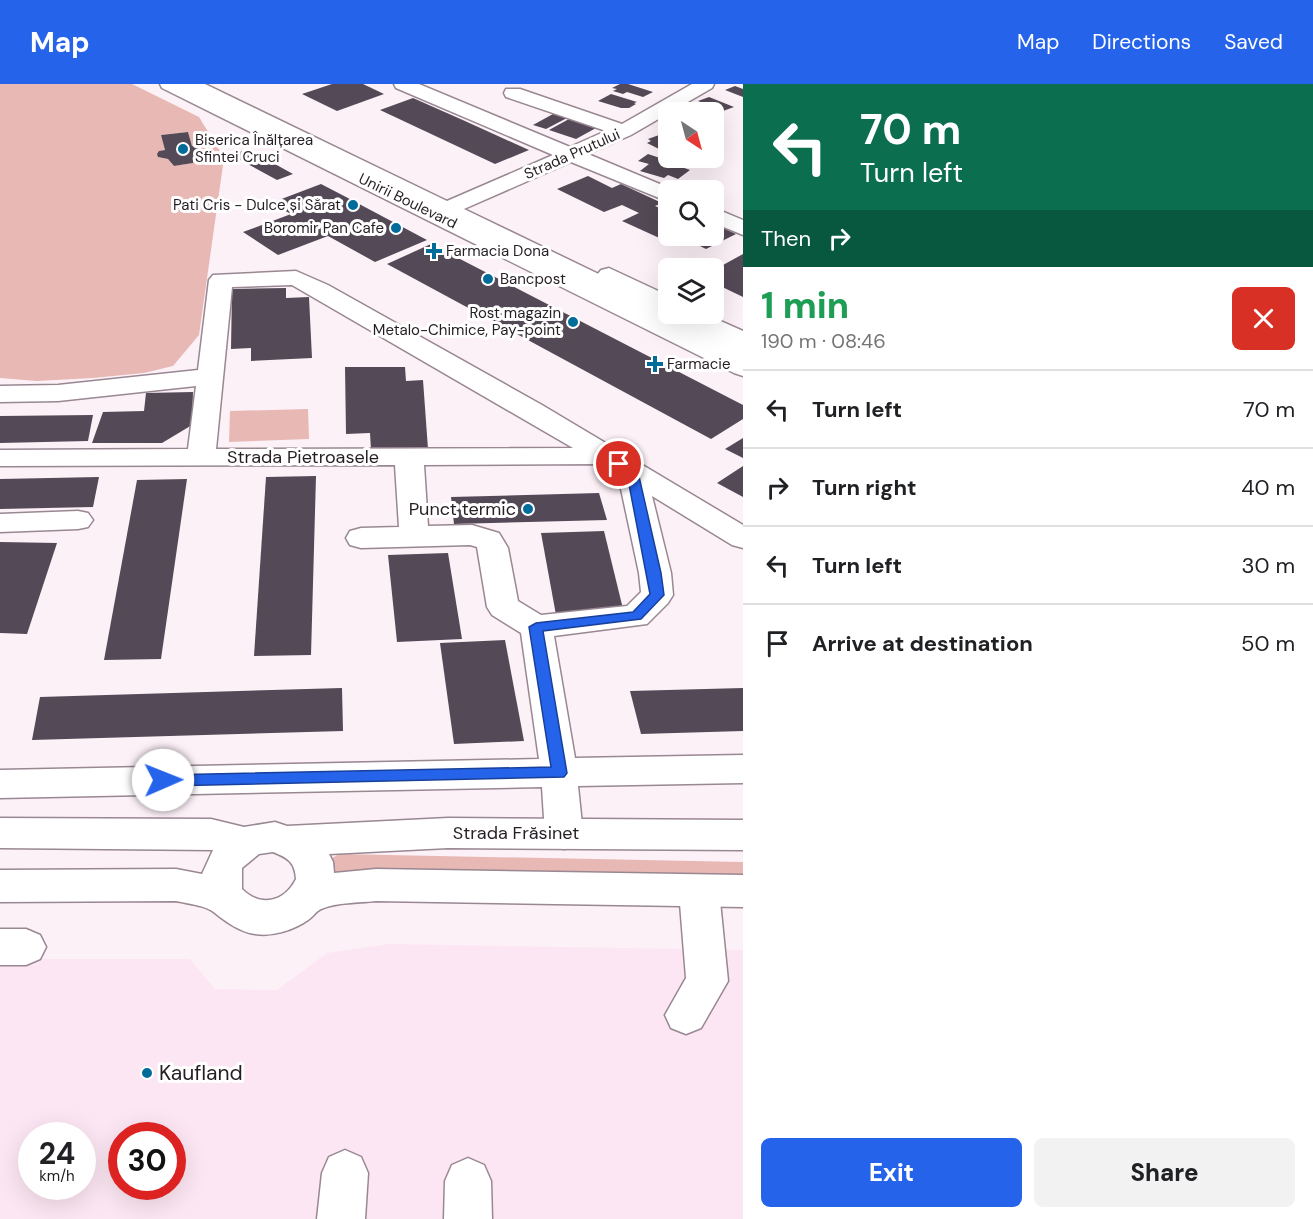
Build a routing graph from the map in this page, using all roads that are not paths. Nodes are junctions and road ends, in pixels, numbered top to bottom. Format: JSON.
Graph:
{"nodes":[{"id":1,"x":169,"y":84,"type":"edge"},
{"id":2,"x":190,"y":84,"type":"edge"},
{"id":3,"x":210,"y":84,"type":"edge"},
{"id":4,"x":402,"y":84,"type":"edge"},
{"id":5,"x":705,"y":84,"type":"edge"},
{"id":6,"x":520,"y":89,"type":"edge"},
{"id":7,"x":477,"y":115,"type":"junction"},
{"id":8,"x":624,"y":131,"type":"junction"},
{"id":9,"x":572,"y":155,"type":"junction"},
{"id":10,"x":658,"y":191,"type":"edge"},
{"id":11,"x":448,"y":209,"type":"junction"},
{"id":12,"x":724,"y":219,"type":"edge"},
{"id":13,"x":743,"y":228,"type":"edge"},
{"id":14,"x":658,"y":300,"type":"edge"},
{"id":15,"x":708,"y":324,"type":"edge"},
{"id":16,"x":743,"y":341,"type":"edge"},
{"id":17,"x":743,"y":354,"type":"edge"},
{"id":18,"x":743,"y":368,"type":"edge"},
{"id":19,"x":210,"y":377,"type":"junction"},
{"id":20,"x":0,"y":394,"type":"edge"},
{"id":21,"x":606,"y":456,"type":"junction"},
{"id":22,"x":409,"y":457,"type":"junction"},
{"id":23,"x":0,"y":458,"type":"edge"},
{"id":24,"x":201,"y":458,"type":"junction"},
{"id":25,"x":632,"y":472,"type":"junction"},
{"id":26,"x":78,"y":520,"type":"dead end"},
{"id":27,"x":0,"y":523,"type":"edge"},
{"id":28,"x":414,"y":536,"type":"junction"},
{"id":29,"x":361,"y":538,"type":"dead end"},
{"id":30,"x":743,"y":538,"type":"edge"},
{"id":31,"x":536,"y":627,"type":"junction"},
{"id":32,"x":743,"y":769,"type":"edge"},
{"id":33,"x":559,"y":773,"type":"junction"},
{"id":34,"x":0,"y":784,"type":"edge"},
{"id":35,"x":0,"y":833,"type":"edge"},
{"id":36,"x":564,"y":834,"type":"junction"},
{"id":37,"x":743,"y":835,"type":"edge"},
{"id":38,"x":290,"y":840,"type":"junction"},
{"id":39,"x":245,"y":843,"type":"junction"},
{"id":40,"x":0,"y":886,"type":"edge"},
{"id":41,"x":699,"y":891,"type":"junction"},
{"id":42,"x":743,"y":891,"type":"edge"},
{"id":43,"x":310,"y":895,"type":"junction"},
{"id":44,"x":226,"y":900,"type":"junction"},
{"id":45,"x":686,"y":1015,"type":"dead end"},
{"id":46,"x":345,"y":1173,"type":"dead end"},
{"id":47,"x":341,"y":1219,"type":"edge"}],
"edges":[{"from":1,"to":11,"type":"main road","name":"Unirii Boulevard"},
{"from":2,"to":11,"type":"main road"},
{"from":3,"to":11,"type":"main road","name":"Unirii Boulevard"},
{"from":4,"to":7,"type":"main road"},
{"from":5,"to":8,"type":"main road","name":"Strada Prutului"},
{"from":6,"to":7,"type":"main road"},
{"from":6,"to":8,"type":"main road"},
{"from":7,"to":9,"type":"main road"},
{"from":8,"to":9,"type":"main road","name":"Strada Prutului"},
{"from":9,"to":10,"type":"main road"},
{"from":9,"to":11,"type":"main road","name":"Strada Prutului"},
{"from":11,"to":14,"type":"main road","name":"Unirii Boulevard"},
{"from":11,"to":17,"type":"main road"},
{"from":11,"to":18,"type":"main road","name":"Unirii Boulevard"},
{"from":12,"to":13,"type":"main road"},
{"from":15,"to":16,"type":"main road"},
{"from":19,"to":20,"type":"main road"},
{"from":19,"to":21,"type":"main road"},
{"from":19,"to":24,"type":"main road"},
{"from":21,"to":22,"type":"main road","name":"Strada Pietroasele"},
{"from":21,"to":25,"type":"main road"},
{"from":22,"to":24,"type":"main road","name":"Strada Pietroasele"},
{"from":22,"to":28,"type":"main road"},
{"from":23,"to":24,"type":"main road","name":"Strada Pietroasele"},
{"from":25,"to":30,"type":"main road"},
{"from":25,"to":31,"type":"main road"},
{"from":26,"to":27,"type":"main road"},
{"from":28,"to":29,"type":"main road"},
{"from":28,"to":31,"type":"main road"},
{"from":31,"to":33,"type":"main road"},
{"from":32,"to":33,"type":"main road"},
{"from":33,"to":34,"type":"main road"},
{"from":33,"to":36,"type":"main road"},
{"from":35,"to":39,"type":"main road"},
{"from":36,"to":37,"type":"main road","name":"Strada Frăsinet"},
{"from":36,"to":38,"type":"main road","name":"Strada Frăsinet"},
{"from":38,"to":39,"type":"main road"},
{"from":38,"to":43,"type":"main road"},
{"from":39,"to":44,"type":"main road"},
{"from":40,"to":44,"type":"main road"},
{"from":41,"to":42,"type":"main road"},
{"from":41,"to":43,"type":"main road"},
{"from":41,"to":45,"type":"main road"},
{"from":43,"to":44,"type":"main road"},
{"from":46,"to":47,"type":"main road"}]}
